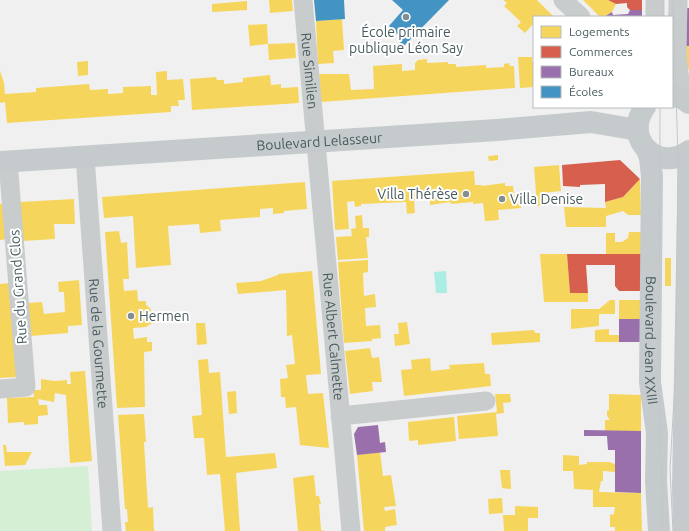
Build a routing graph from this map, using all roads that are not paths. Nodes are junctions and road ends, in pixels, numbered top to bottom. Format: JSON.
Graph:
{"nodes":[{"id":1,"x":303,"y":0,"type":"edge"},
{"id":2,"x":564,"y":0,"type":"edge"},
{"id":3,"x":655,"y":0,"type":"edge"},
{"id":4,"x":678,"y":0,"type":"edge"},
{"id":5,"x":580,"y":16,"type":"edge"},
{"id":6,"x":655,"y":16,"type":"edge"},
{"id":7,"x":683,"y":100,"type":"edge"},
{"id":8,"x":640,"y":108,"type":"edge"},
{"id":9,"x":644,"y":108,"type":"edge"},
{"id":10,"x":591,"y":122,"type":"junction"},
{"id":11,"x":642,"y":141,"type":"junction"},
{"id":12,"x":315,"y":142,"type":"junction"},
{"id":13,"x":689,"y":152,"type":"edge"},
{"id":14,"x":85,"y":156,"type":"junction"},
{"id":15,"x":689,"y":157,"type":"edge"},
{"id":16,"x":4,"y":162,"type":"edge"},
{"id":17,"x":687,"y":376,"type":"edge"},
{"id":18,"x":0,"y":389,"type":"edge"},
{"id":19,"x":486,"y":401,"type":"dead end"},
{"id":20,"x":340,"y":416,"type":"junction"},
{"id":21,"x":112,"y":531,"type":"edge"},
{"id":22,"x":351,"y":531,"type":"edge"},
{"id":23,"x":659,"y":531,"type":"edge"},
{"id":24,"x":684,"y":531,"type":"edge"}],
"edges":[{"from":1,"to":12,"type":"street","name":"Rue Similien"},
{"from":2,"to":5,"type":"street"},
{"from":3,"to":6,"type":"street"},
{"from":4,"to":7,"type":"street"},
{"from":8,"to":10,"type":"main road"},
{"from":9,"to":11,"type":"main road"},
{"from":10,"to":11,"type":"main road","name":"Boulevard Lelasseur"},
{"from":10,"to":12,"type":"main road","name":"Boulevard Lelasseur"},
{"from":11,"to":13,"type":"main road","name":"Boulevard Lelasseur"},
{"from":11,"to":23,"type":"main road","name":"Boulevard Jean XXIII"},
{"from":12,"to":14,"type":"main road","name":"Boulevard Lelasseur"},
{"from":12,"to":20,"type":"street","name":"Rue Albert Calmette"},
{"from":14,"to":16,"type":"main road","name":"Boulevard Lelasseur"},
{"from":14,"to":21,"type":"street","name":"Rue de la Gourmette"},
{"from":15,"to":17,"type":"main road"},
{"from":16,"to":18,"type":"street","name":"Rue du Grand Clos"},
{"from":17,"to":24,"type":"main road"},
{"from":19,"to":20,"type":"street"},
{"from":20,"to":22,"type":"street","name":"Rue Albert Calmette"}]}
